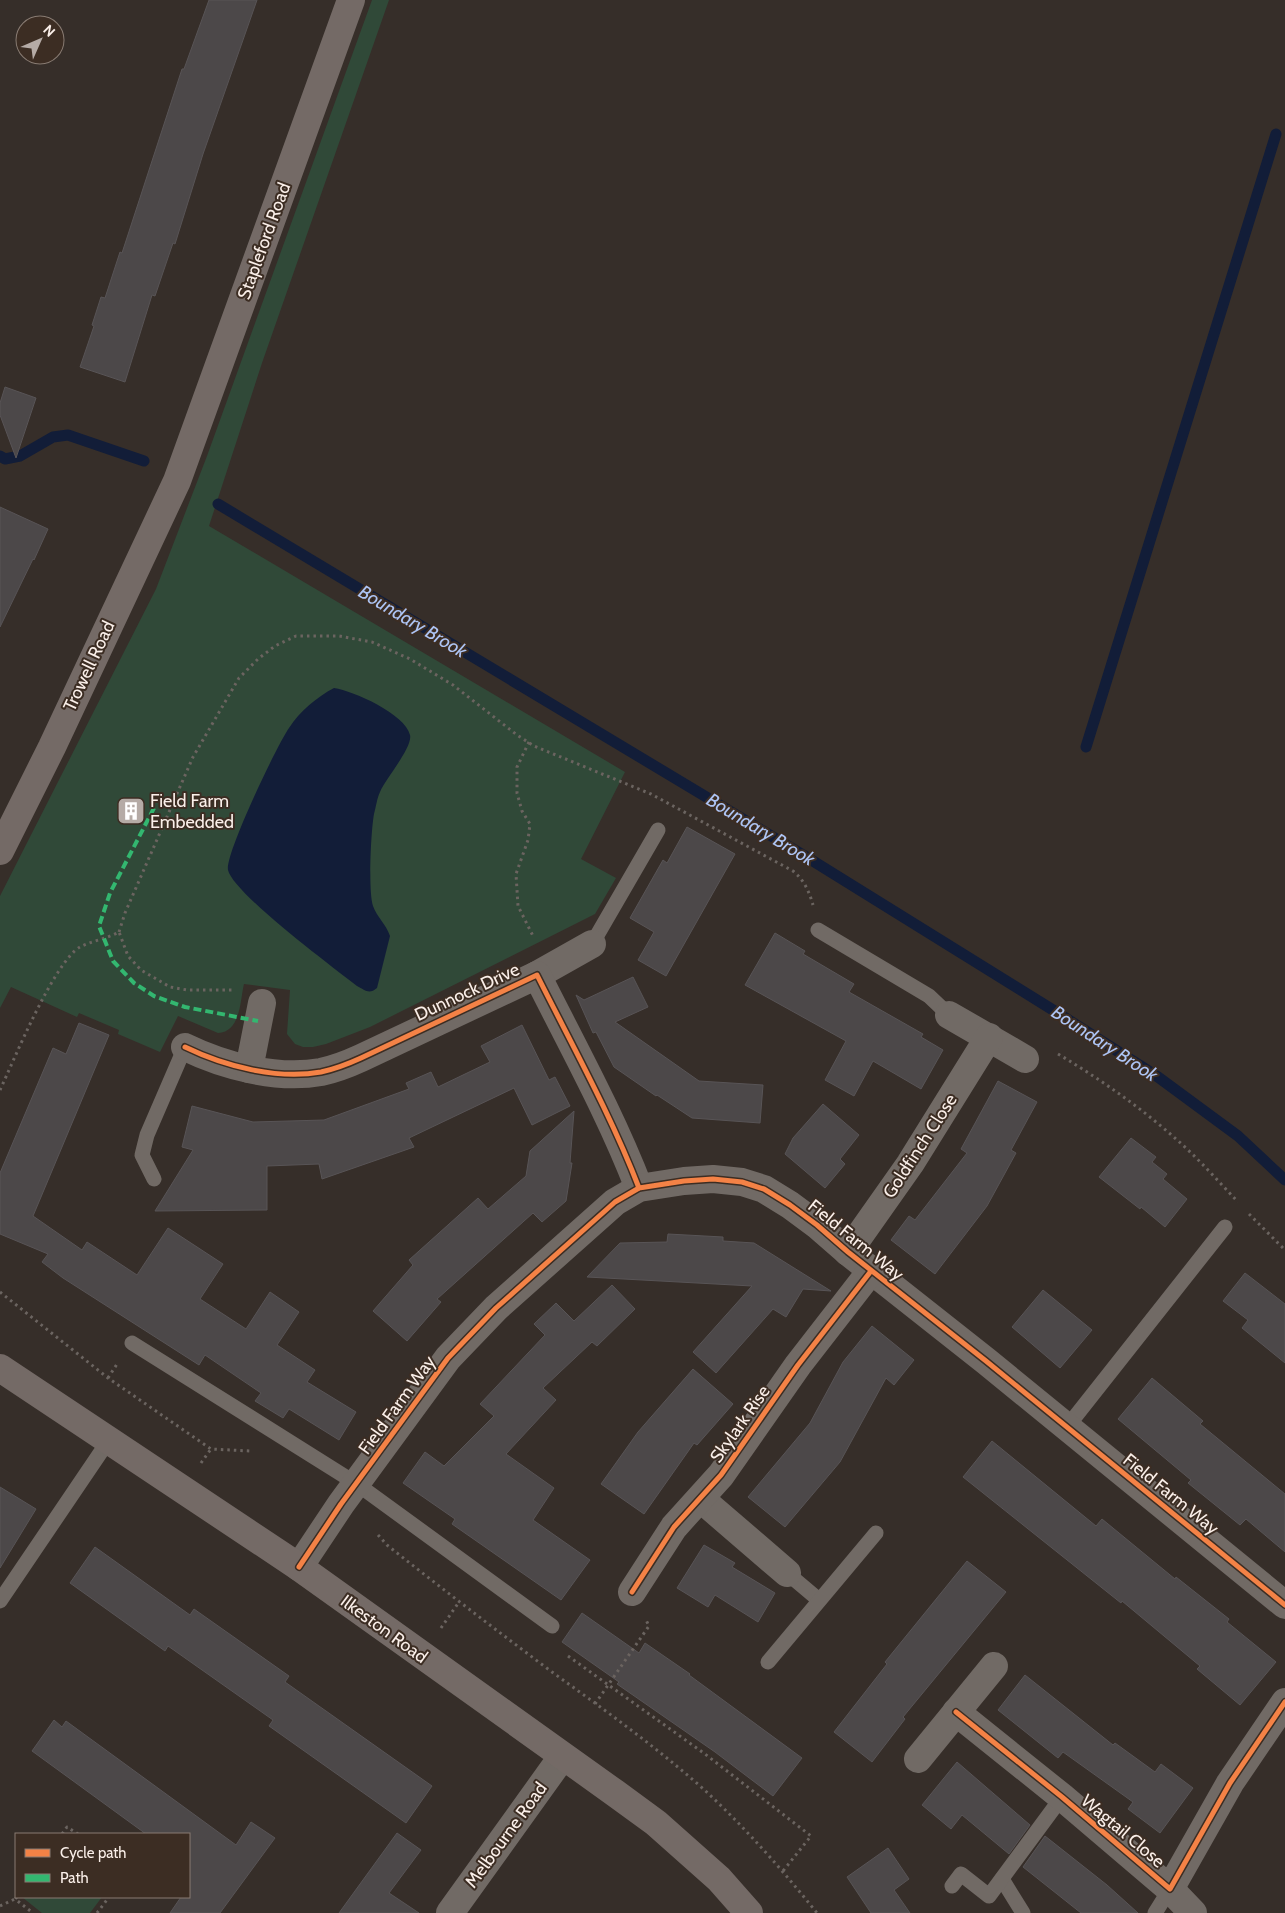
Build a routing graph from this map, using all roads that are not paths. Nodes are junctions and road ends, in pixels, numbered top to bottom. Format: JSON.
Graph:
{"nodes":[{"id":1,"x":351,"y":0,"type":"edge"},
{"id":2,"x":177,"y":481,"type":"joint"},
{"id":3,"x":658,"y":830,"type":"dead end"},
{"id":4,"x":0,"y":851,"type":"edge"},
{"id":5,"x":818,"y":930,"type":"dead end"},
{"id":6,"x":592,"y":944,"type":"joint"},
{"id":7,"x":542,"y":972,"type":"junction"},
{"id":8,"x":262,"y":1003,"type":"road end"},
{"id":9,"x":949,"y":1015,"type":"joint"},
{"id":10,"x":988,"y":1038,"type":"junction"},
{"id":11,"x":185,"y":1047,"type":"joint"},
{"id":12,"x":1025,"y":1059,"type":"dead end"},
{"id":13,"x":249,"y":1069,"type":"junction"},
{"id":14,"x":154,"y":1179,"type":"dead end"},
{"id":15,"x":639,"y":1188,"type":"junction"},
{"id":16,"x":1225,"y":1227,"type":"dead end"},
{"id":17,"x":848,"y":1252,"type":"junction"},
{"id":18,"x":872,"y":1271,"type":"junction"},
{"id":19,"x":132,"y":1343,"type":"dead end"},
{"id":20,"x":0,"y":1368,"type":"edge"},
{"id":21,"x":1067,"y":1427,"type":"junction"},
{"id":22,"x":109,"y":1440,"type":"junction"},
{"id":23,"x":349,"y":1494,"type":"junction"},
{"id":24,"x":701,"y":1499,"type":"junction"},
{"id":25,"x":876,"y":1533,"type":"dead end"},
{"id":26,"x":299,"y":1567,"type":"junction"},
{"id":27,"x":787,"y":1573,"type":"joint"},
{"id":28,"x":632,"y":1592,"type":"road end"},
{"id":29,"x":819,"y":1600,"type":"junction"},
{"id":30,"x":0,"y":1601,"type":"edge"},
{"id":31,"x":1285,"y":1605,"type":"edge"},
{"id":32,"x":552,"y":1626,"type":"dead end"},
{"id":33,"x":768,"y":1662,"type":"dead end"},
{"id":34,"x":994,"y":1666,"type":"dead end"},
{"id":35,"x":1285,"y":1702,"type":"edge"},
{"id":36,"x":956,"y":1712,"type":"junction"},
{"id":37,"x":562,"y":1757,"type":"junction"},
{"id":38,"x":918,"y":1759,"type":"dead end"},
{"id":39,"x":1062,"y":1797,"type":"junction"},
{"id":40,"x":1002,"y":1879,"type":"junction"},
{"id":41,"x":952,"y":1886,"type":"dead end"},
{"id":42,"x":1170,"y":1889,"type":"junction"},
{"id":43,"x":450,"y":1913,"type":"edge"},
{"id":44,"x":749,"y":1913,"type":"edge"},
{"id":45,"x":1023,"y":1913,"type":"edge"},
{"id":46,"x":1155,"y":1913,"type":"edge"},
{"id":47,"x":1194,"y":1913,"type":"edge"}],
"edges":[{"from":1,"to":2,"type":"main road","name":"Stapleford Road"},
{"from":2,"to":4,"type":"main road","name":"Trowell Road"},
{"from":3,"to":6,"type":"lane"},
{"from":5,"to":9,"type":"lane"},
{"from":6,"to":7,"type":"street","name":"Dunnock Drive"},
{"from":7,"to":13,"type":"street","name":"Dunnock Drive"},
{"from":7,"to":15,"type":"street","name":"Dunnock Drive"},
{"from":8,"to":13,"type":"street"},
{"from":9,"to":10,"type":"street"},
{"from":10,"to":12,"type":"street"},
{"from":10,"to":17,"type":"street","name":"Goldfinch Close"},
{"from":11,"to":13,"type":"street","name":"Dunnock Drive"},
{"from":11,"to":14,"type":"lane"},
{"from":15,"to":17,"type":"street","name":"Field Farm Way"},
{"from":15,"to":23,"type":"street","name":"Field Farm Way"},
{"from":16,"to":21,"type":"lane"},
{"from":17,"to":18,"type":"street","name":"Field Farm Way"},
{"from":18,"to":21,"type":"street","name":"Field Farm Way"},
{"from":18,"to":24,"type":"street","name":"Skylark Rise"},
{"from":19,"to":23,"type":"lane"},
{"from":20,"to":22,"type":"main road","name":"Ilkeston Road"},
{"from":21,"to":31,"type":"street","name":"Field Farm Way"},
{"from":22,"to":26,"type":"main road","name":"Ilkeston Road"},
{"from":22,"to":30,"type":"lane"},
{"from":23,"to":26,"type":"street","name":"Field Farm Way"},
{"from":23,"to":32,"type":"lane"},
{"from":24,"to":27,"type":"street"},
{"from":24,"to":28,"type":"street","name":"Skylark Rise"},
{"from":25,"to":29,"type":"lane"},
{"from":26,"to":37,"type":"main road","name":"Ilkeston Road"},
{"from":27,"to":29,"type":"lane"},
{"from":29,"to":33,"type":"lane"},
{"from":34,"to":36,"type":"street"},
{"from":35,"to":42,"type":"street","name":"Wagtail Close"},
{"from":36,"to":38,"type":"street"},
{"from":36,"to":39,"type":"street","name":"Wagtail Close"},
{"from":37,"to":43,"type":"street","name":"Melbourne Road"},
{"from":37,"to":44,"type":"main road","name":"Ilkeston Road"},
{"from":39,"to":40,"type":"lane"},
{"from":39,"to":42,"type":"street","name":"Wagtail Close"},
{"from":40,"to":41,"type":"lane"},
{"from":40,"to":45,"type":"lane"},
{"from":42,"to":46,"type":"lane"},
{"from":42,"to":47,"type":"street"}]}
